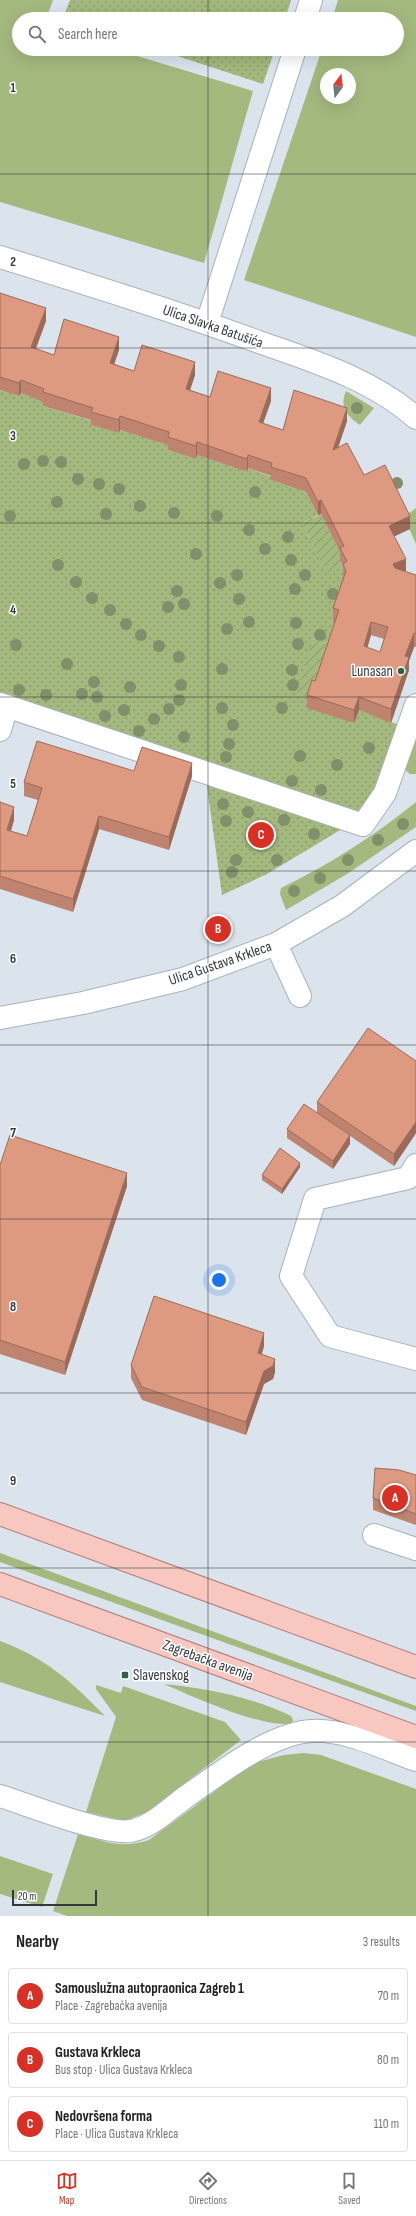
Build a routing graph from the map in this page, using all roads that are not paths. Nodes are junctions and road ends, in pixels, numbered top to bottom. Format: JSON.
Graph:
{"nodes":[{"id":1,"x":311,"y":0,"type":"edge"},
{"id":2,"x":307,"y":12,"type":"edge"},
{"id":3,"x":293,"y":56,"type":"edge"},
{"id":4,"x":0,"y":257,"type":"edge"},
{"id":5,"x":207,"y":323,"type":"junction"},
{"id":6,"x":416,"y":418,"type":"edge"},
{"id":7,"x":3,"y":705,"type":"edge"},
{"id":8,"x":416,"y":705,"type":"edge"},
{"id":9,"x":0,"y":730,"type":"edge"},
{"id":10,"x":416,"y":851,"type":"edge"},
{"id":11,"x":276,"y":944,"type":"junction"},
{"id":12,"x":300,"y":996,"type":"dead end"},
{"id":13,"x":0,"y":1018,"type":"edge"},
{"id":14,"x":416,"y":1165,"type":"edge"},
{"id":15,"x":416,"y":1359,"type":"edge"},
{"id":16,"x":0,"y":1514,"type":"edge"},
{"id":17,"x":374,"y":1535,"type":"dead end"},
{"id":18,"x":416,"y":1549,"type":"edge"},
{"id":19,"x":0,"y":1584,"type":"edge"},
{"id":20,"x":416,"y":1667,"type":"edge"},
{"id":21,"x":416,"y":1737,"type":"edge"},
{"id":22,"x":416,"y":1760,"type":"edge"},
{"id":23,"x":0,"y":1796,"type":"edge"}],
"edges":[{"from":1,"to":2,"type":"street"},
{"from":3,"to":5,"type":"street"},
{"from":4,"to":5,"type":"street","name":"Ulica Slavka Batušića"},
{"from":5,"to":6,"type":"street","name":"Ulica Slavka Batušića"},
{"from":7,"to":8,"type":"street"},
{"from":7,"to":9,"type":"street"},
{"from":10,"to":11,"type":"street","name":"Ulica Gustava Krkleca"},
{"from":11,"to":12,"type":"street"},
{"from":11,"to":13,"type":"street","name":"Ulica Gustava Krkleca"},
{"from":14,"to":15,"type":"street"},
{"from":16,"to":20,"type":"main road"},
{"from":17,"to":18,"type":"street"},
{"from":19,"to":21,"type":"main road","name":"Zagrebačka avenija"},
{"from":22,"to":23,"type":"street"}]}
